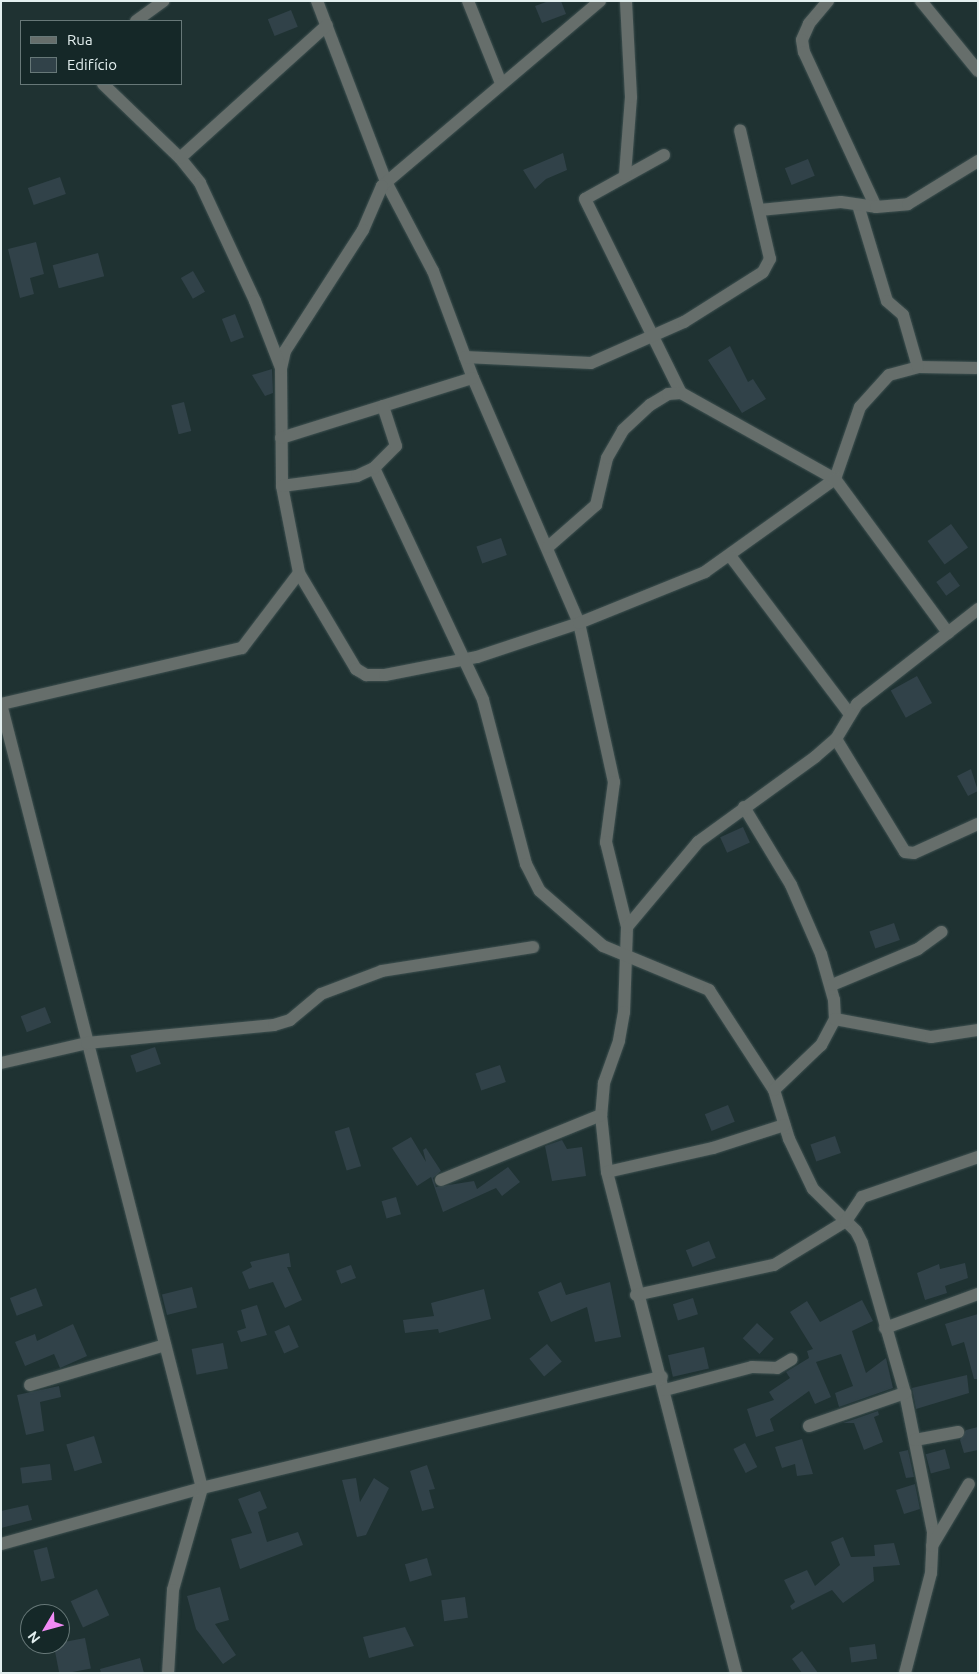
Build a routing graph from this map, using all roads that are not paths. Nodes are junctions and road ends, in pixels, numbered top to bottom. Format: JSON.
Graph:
{"nodes":[{"id":1,"x":164,"y":1,"type":"edge"},
{"id":2,"x":317,"y":1,"type":"edge"},
{"id":3,"x":468,"y":1,"type":"edge"},
{"id":4,"x":600,"y":1,"type":"edge"},
{"id":5,"x":626,"y":1,"type":"edge"},
{"id":6,"x":828,"y":1,"type":"edge"},
{"id":7,"x":921,"y":1,"type":"edge"},
{"id":8,"x":137,"y":20,"type":"edge"},
{"id":9,"x":327,"y":25,"type":"junction"},
{"id":10,"x":978,"y":71,"type":"edge"},
{"id":11,"x":501,"y":83,"type":"junction"},
{"id":12,"x":104,"y":85,"type":"edge"},
{"id":13,"x":740,"y":130,"type":"dead end"},
{"id":14,"x":664,"y":155,"type":"dead end"},
{"id":15,"x":180,"y":158,"type":"junction"},
{"id":16,"x":978,"y":161,"type":"edge"},
{"id":17,"x":625,"y":175,"type":"junction"},
{"id":18,"x":386,"y":182,"type":"junction"},
{"id":19,"x":858,"y":204,"type":"junction"},
{"id":20,"x":876,"y":207,"type":"junction"},
{"id":21,"x":760,"y":210,"type":"junction"},
{"id":22,"x":651,"y":333,"type":"junction"},
{"id":23,"x":465,"y":356,"type":"junction"},
{"id":24,"x":281,"y":368,"type":"junction"},
{"id":25,"x":918,"y":368,"type":"junction"},
{"id":26,"x":976,"y":368,"type":"dead end"},
{"id":27,"x":473,"y":378,"type":"junction"},
{"id":28,"x":681,"y":393,"type":"junction"},
{"id":29,"x":383,"y":406,"type":"junction"},
{"id":30,"x":281,"y":438,"type":"junction"},
{"id":31,"x":374,"y":468,"type":"junction"},
{"id":32,"x":834,"y":479,"type":"junction"},
{"id":33,"x":282,"y":486,"type":"junction"},
{"id":34,"x":548,"y":547,"type":"junction"},
{"id":35,"x":731,"y":557,"type":"junction"},
{"id":36,"x":299,"y":573,"type":"junction"},
{"id":37,"x":978,"y":609,"type":"edge"},
{"id":38,"x":579,"y":623,"type":"junction"},
{"id":39,"x":948,"y":633,"type":"junction"},
{"id":40,"x":464,"y":660,"type":"junction"},
{"id":41,"x":1,"y":704,"type":"edge"},
{"id":42,"x":849,"y":713,"type":"junction"},
{"id":43,"x":836,"y":739,"type":"junction"},
{"id":44,"x":744,"y":807,"type":"junction"},
{"id":45,"x":978,"y":824,"type":"edge"},
{"id":46,"x":627,"y":927,"type":"junction"},
{"id":47,"x":941,"y":932,"type":"dead end"},
{"id":48,"x":533,"y":947,"type":"dead end"},
{"id":49,"x":625,"y":958,"type":"junction"},
{"id":50,"x":832,"y":986,"type":"junction"},
{"id":51,"x":835,"y":1018,"type":"junction"},
{"id":52,"x":978,"y":1030,"type":"edge"},
{"id":53,"x":86,"y":1043,"type":"junction"},
{"id":54,"x":1,"y":1063,"type":"edge"},
{"id":55,"x":774,"y":1090,"type":"junction"},
{"id":56,"x":601,"y":1115,"type":"junction"},
{"id":57,"x":784,"y":1125,"type":"junction"},
{"id":58,"x":978,"y":1157,"type":"edge"},
{"id":59,"x":607,"y":1172,"type":"junction"},
{"id":60,"x":441,"y":1180,"type":"dead end"},
{"id":61,"x":846,"y":1221,"type":"junction"},
{"id":62,"x":978,"y":1294,"type":"edge"},
{"id":63,"x":636,"y":1295,"type":"junction"},
{"id":64,"x":885,"y":1328,"type":"junction"},
{"id":65,"x":165,"y":1345,"type":"junction"},
{"id":66,"x":792,"y":1359,"type":"dead end"},
{"id":67,"x":664,"y":1384,"type":"junction"},
{"id":68,"x":30,"y":1385,"type":"dead end"},
{"id":69,"x":905,"y":1393,"type":"junction"},
{"id":70,"x":809,"y":1426,"type":"dead end"},
{"id":71,"x":958,"y":1432,"type":"dead end"},
{"id":72,"x":915,"y":1440,"type":"junction"},
{"id":73,"x":969,"y":1484,"type":"dead end"},
{"id":74,"x":202,"y":1488,"type":"junction"},
{"id":75,"x":1,"y":1544,"type":"edge"},
{"id":76,"x":932,"y":1546,"type":"junction"},
{"id":77,"x":168,"y":1673,"type":"edge"},
{"id":78,"x":736,"y":1673,"type":"edge"},
{"id":79,"x":905,"y":1673,"type":"edge"}],
"edges":[{"from":1,"to":8,"type":"street"},
{"from":2,"to":9,"type":"street"},
{"from":3,"to":11,"type":"street"},
{"from":4,"to":11,"type":"street"},
{"from":5,"to":17,"type":"street"},
{"from":6,"to":20,"type":"street"},
{"from":7,"to":10,"type":"street"},
{"from":9,"to":15,"type":"street"},
{"from":9,"to":18,"type":"street"},
{"from":11,"to":18,"type":"street"},
{"from":12,"to":15,"type":"street"},
{"from":13,"to":21,"type":"street"},
{"from":14,"to":17,"type":"street"},
{"from":15,"to":24,"type":"street"},
{"from":16,"to":20,"type":"street"},
{"from":17,"to":22,"type":"street"},
{"from":18,"to":23,"type":"street"},
{"from":18,"to":24,"type":"street"},
{"from":19,"to":20,"type":"street"},
{"from":19,"to":21,"type":"street"},
{"from":19,"to":25,"type":"street"},
{"from":21,"to":22,"type":"street"},
{"from":22,"to":23,"type":"street"},
{"from":22,"to":28,"type":"street"},
{"from":23,"to":27,"type":"street"},
{"from":24,"to":30,"type":"street"},
{"from":25,"to":26,"type":"street"},
{"from":25,"to":32,"type":"street"},
{"from":27,"to":29,"type":"street"},
{"from":27,"to":34,"type":"street"},
{"from":28,"to":32,"type":"street"},
{"from":28,"to":34,"type":"street"},
{"from":29,"to":30,"type":"street"},
{"from":29,"to":31,"type":"street"},
{"from":30,"to":33,"type":"street"},
{"from":31,"to":33,"type":"street"},
{"from":31,"to":40,"type":"street"},
{"from":32,"to":35,"type":"street"},
{"from":32,"to":39,"type":"street"},
{"from":33,"to":36,"type":"street"},
{"from":34,"to":38,"type":"street"},
{"from":35,"to":38,"type":"street"},
{"from":35,"to":42,"type":"street"},
{"from":36,"to":40,"type":"street"},
{"from":36,"to":41,"type":"street"},
{"from":37,"to":39,"type":"street"},
{"from":38,"to":40,"type":"street"},
{"from":38,"to":46,"type":"street"},
{"from":39,"to":42,"type":"street"},
{"from":40,"to":49,"type":"street"},
{"from":41,"to":53,"type":"street"},
{"from":42,"to":43,"type":"street"},
{"from":43,"to":44,"type":"street"},
{"from":43,"to":45,"type":"street"},
{"from":44,"to":46,"type":"street"},
{"from":44,"to":50,"type":"street"},
{"from":46,"to":49,"type":"street"},
{"from":47,"to":50,"type":"street"},
{"from":48,"to":53,"type":"street"},
{"from":49,"to":55,"type":"street"},
{"from":49,"to":56,"type":"street"},
{"from":50,"to":51,"type":"street"},
{"from":51,"to":52,"type":"street"},
{"from":51,"to":55,"type":"street"},
{"from":53,"to":54,"type":"street"},
{"from":53,"to":65,"type":"street"},
{"from":55,"to":57,"type":"street"},
{"from":56,"to":59,"type":"street"},
{"from":56,"to":60,"type":"street"},
{"from":57,"to":59,"type":"street"},
{"from":57,"to":61,"type":"street"},
{"from":58,"to":61,"type":"street"},
{"from":59,"to":63,"type":"street"},
{"from":61,"to":63,"type":"street"},
{"from":61,"to":64,"type":"street"},
{"from":62,"to":64,"type":"street"},
{"from":63,"to":67,"type":"street"},
{"from":64,"to":69,"type":"street"},
{"from":65,"to":68,"type":"street"},
{"from":65,"to":74,"type":"street"},
{"from":66,"to":67,"type":"street"},
{"from":67,"to":74,"type":"street"},
{"from":67,"to":78,"type":"street"},
{"from":69,"to":70,"type":"street"},
{"from":69,"to":72,"type":"street"},
{"from":71,"to":72,"type":"street"},
{"from":72,"to":76,"type":"street"},
{"from":73,"to":76,"type":"street"},
{"from":74,"to":75,"type":"street"},
{"from":74,"to":77,"type":"street"},
{"from":76,"to":79,"type":"street"}]}
